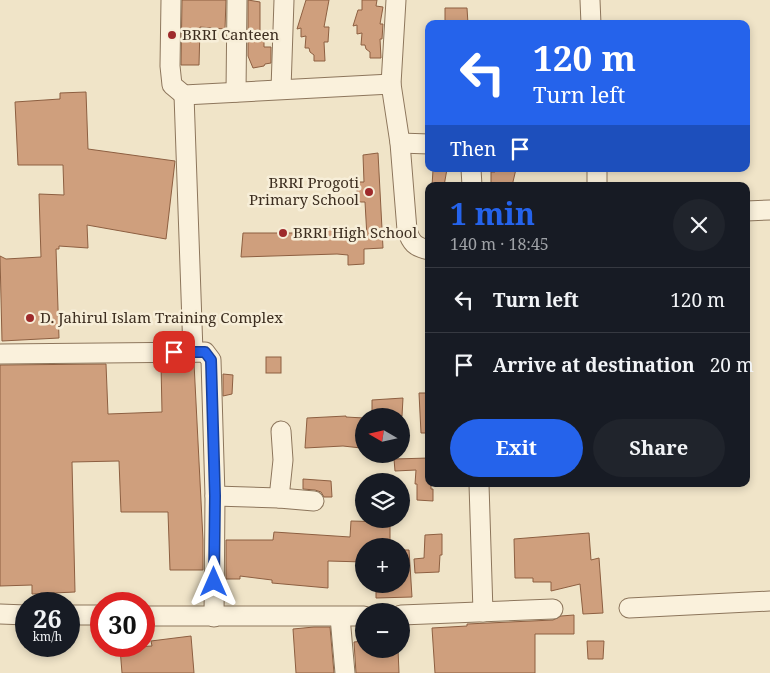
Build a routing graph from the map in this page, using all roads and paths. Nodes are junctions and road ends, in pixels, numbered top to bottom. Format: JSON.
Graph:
{"nodes":[{"id":1,"x":171,"y":0,"type":"edge"},
{"id":2,"x":237,"y":0,"type":"edge"},
{"id":3,"x":284,"y":0,"type":"edge"},
{"id":4,"x":396,"y":0,"type":"edge"},
{"id":5,"x":590,"y":0,"type":"edge"},
{"id":6,"x":591,"y":20,"type":"edge"},
{"id":7,"x":391,"y":84,"type":"junction"},
{"id":8,"x":281,"y":89,"type":"junction"},
{"id":9,"x":236,"y":92,"type":"junction"},
{"id":10,"x":184,"y":95,"type":"junction"},
{"id":11,"x":400,"y":143,"type":"junction"},
{"id":12,"x":425,"y":144,"type":"edge"},
{"id":13,"x":770,"y":210,"type":"edge"},
{"id":14,"x":750,"y":212,"type":"edge"},
{"id":15,"x":425,"y":249,"type":"edge"},
{"id":16,"x":193,"y":352,"type":"junction"},
{"id":17,"x":0,"y":354,"type":"edge"},
{"id":18,"x":281,"y":432,"type":"dead end"},
{"id":19,"x":479,"y":487,"type":"edge"},
{"id":20,"x":215,"y":496,"type":"junction"},
{"id":21,"x":279,"y":498,"type":"junction"},
{"id":22,"x":314,"y":501,"type":"dead end"},
{"id":23,"x":770,"y":601,"type":"edge"},
{"id":24,"x":629,"y":608,"type":"dead end"},
{"id":25,"x":553,"y":610,"type":"dead end"},
{"id":26,"x":482,"y":612,"type":"junction"},
{"id":27,"x":0,"y":614,"type":"edge"},
{"id":28,"x":15,"y":615,"type":"edge"},
{"id":29,"x":410,"y":615,"type":"edge"},
{"id":30,"x":155,"y":616,"type":"edge"},
{"id":31,"x":355,"y":616,"type":"edge"},
{"id":32,"x":214,"y":617,"type":"junction"},
{"id":33,"x":340,"y":617,"type":"junction"},
{"id":34,"x":346,"y":673,"type":"edge"}],
"edges":[{"from":1,"to":10,"type":"street"},
{"from":2,"to":9,"type":"street"},
{"from":3,"to":8,"type":"street"},
{"from":4,"to":7,"type":"street"},
{"from":5,"to":6,"type":"street"},
{"from":7,"to":8,"type":"street"},
{"from":7,"to":11,"type":"street"},
{"from":8,"to":9,"type":"street"},
{"from":9,"to":10,"type":"street"},
{"from":10,"to":16,"type":"street"},
{"from":11,"to":12,"type":"street"},
{"from":11,"to":15,"type":"street"},
{"from":13,"to":14,"type":"street"},
{"from":16,"to":17,"type":"street"},
{"from":16,"to":20,"type":"street"},
{"from":18,"to":21,"type":"street"},
{"from":19,"to":26,"type":"street"},
{"from":20,"to":21,"type":"street"},
{"from":20,"to":32,"type":"street"},
{"from":21,"to":22,"type":"street"},
{"from":23,"to":24,"type":"street"},
{"from":25,"to":26,"type":"street"},
{"from":26,"to":29,"type":"street"},
{"from":27,"to":28,"type":"street"},
{"from":30,"to":32,"type":"street"},
{"from":31,"to":33,"type":"street"},
{"from":32,"to":33,"type":"street"},
{"from":33,"to":34,"type":"street"}]}
